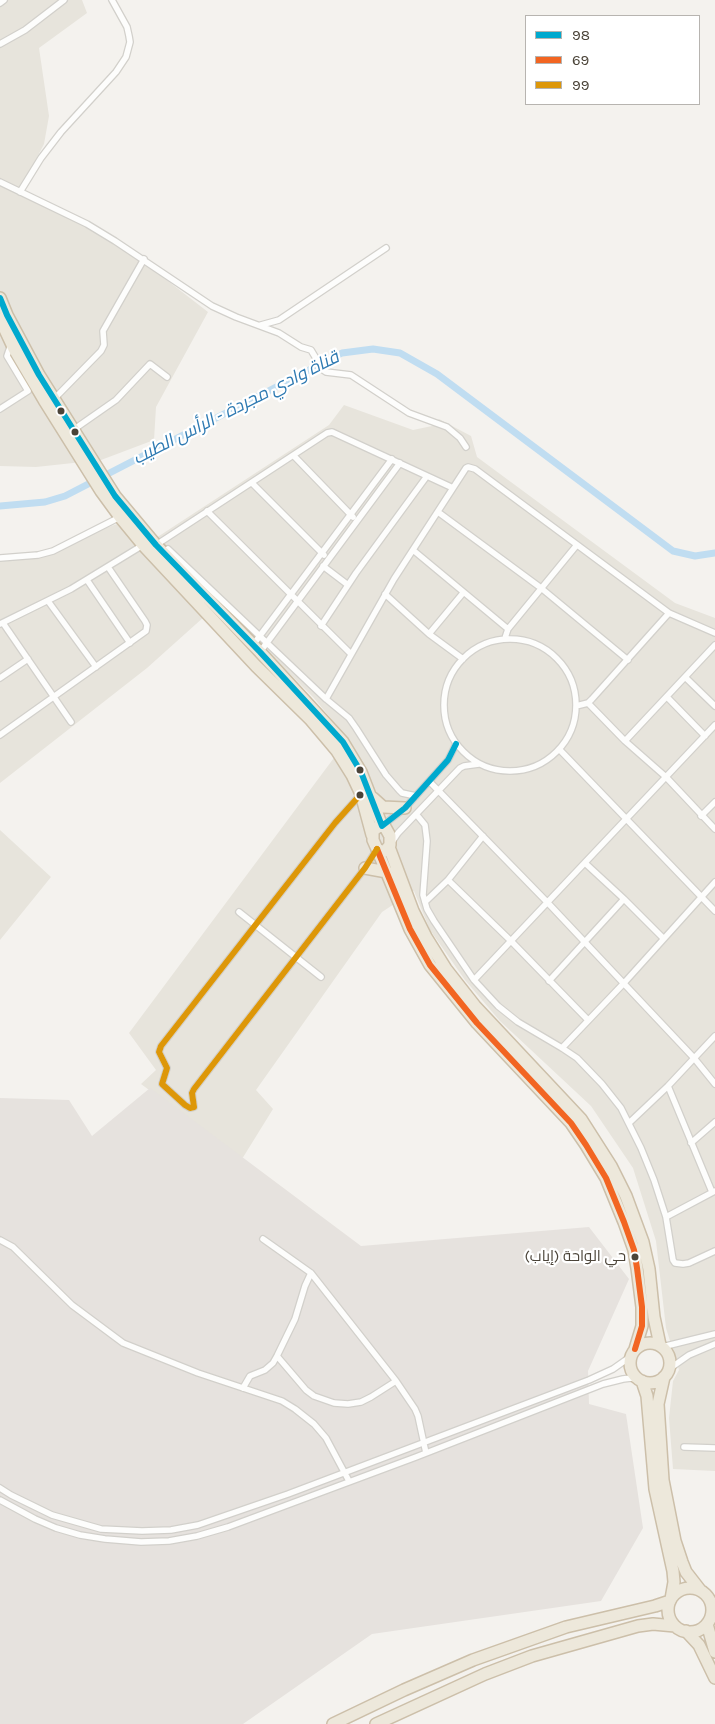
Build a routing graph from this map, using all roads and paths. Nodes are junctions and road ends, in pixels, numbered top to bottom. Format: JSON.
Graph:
{"nodes":[{"id":1,"x":4,"y":0,"type":"edge"},
{"id":2,"x":64,"y":0,"type":"edge"},
{"id":3,"x":112,"y":0,"type":"edge"},
{"id":4,"x":0,"y":3,"type":"edge"},
{"id":5,"x":0,"y":44,"type":"edge"},
{"id":6,"x":1,"y":185,"type":"edge"},
{"id":7,"x":20,"y":192,"type":"junction"},
{"id":8,"x":386,"y":248,"type":"dead end"},
{"id":9,"x":144,"y":259,"type":"junction"},
{"id":10,"x":0,"y":298,"type":"edge"},
{"id":11,"x":0,"y":319,"type":"edge"},
{"id":12,"x":259,"y":326,"type":"junction"},
{"id":13,"x":11,"y":344,"type":"junction"},
{"id":14,"x":167,"y":377,"type":"dead end"},
{"id":15,"x":54,"y":400,"type":"junction"},
{"id":16,"x":0,"y":409,"type":"edge"},
{"id":17,"x":73,"y":430,"type":"junction"},
{"id":18,"x":466,"y":447,"type":"dead end"},
{"id":19,"x":294,"y":456,"type":"junction"},
{"id":20,"x":392,"y":459,"type":"junction"},
{"id":21,"x":88,"y":462,"type":"junction"},
{"id":22,"x":400,"y":463,"type":"junction"},
{"id":23,"x":427,"y":476,"type":"junction"},
{"id":24,"x":252,"y":483,"type":"junction"},
{"id":25,"x":105,"y":488,"type":"junction"},
{"id":26,"x":454,"y":488,"type":"junction"},
{"id":27,"x":207,"y":511,"type":"junction"},
{"id":28,"x":438,"y":512,"type":"junction"},
{"id":29,"x":351,"y":515,"type":"junction"},
{"id":30,"x":120,"y":517,"type":"junction"},
{"id":31,"x":357,"y":520,"type":"junction"},
{"id":32,"x":158,"y":544,"type":"junction"},
{"id":33,"x":144,"y":545,"type":"junction"},
{"id":34,"x":576,"y":546,"type":"junction"},
{"id":35,"x":412,"y":550,"type":"junction"},
{"id":36,"x":322,"y":553,"type":"junction"},
{"id":37,"x":0,"y":558,"type":"edge"},
{"id":38,"x":328,"y":558,"type":"junction"},
{"id":39,"x":322,"y":566,"type":"junction"},
{"id":40,"x":108,"y":567,"type":"junction"},
{"id":41,"x":87,"y":580,"type":"junction"},
{"id":42,"x":348,"y":585,"type":"junction"},
{"id":43,"x":541,"y":588,"type":"junction"},
{"id":44,"x":463,"y":593,"type":"junction"},
{"id":45,"x":385,"y":594,"type":"junction"},
{"id":46,"x":290,"y":595,"type":"junction"},
{"id":47,"x":48,"y":601,"type":"junction"},
{"id":48,"x":296,"y":601,"type":"junction"},
{"id":49,"x":669,"y":613,"type":"junction"},
{"id":50,"x":2,"y":623,"type":"edge"},
{"id":51,"x":321,"y":626,"type":"junction"},
{"id":52,"x":508,"y":629,"type":"junction"},
{"id":53,"x":715,"y":633,"type":"edge"},
{"id":54,"x":430,"y":634,"type":"junction"},
{"id":55,"x":505,"y":638,"type":"junction"},
{"id":56,"x":130,"y":643,"type":"junction"},
{"id":57,"x":260,"y":644,"type":"junction"},
{"id":58,"x":715,"y":646,"type":"edge"},
{"id":59,"x":351,"y":654,"type":"junction"},
{"id":60,"x":28,"y":659,"type":"junction"},
{"id":61,"x":463,"y":659,"type":"junction"},
{"id":62,"x":628,"y":660,"type":"junction"},
{"id":63,"x":96,"y":667,"type":"junction"},
{"id":64,"x":685,"y":677,"type":"junction"},
{"id":65,"x":0,"y":678,"type":"edge"},
{"id":66,"x":54,"y":695,"type":"junction"},
{"id":67,"x":667,"y":697,"type":"junction"},
{"id":68,"x":326,"y":699,"type":"junction"},
{"id":69,"x":588,"y":703,"type":"junction"},
{"id":70,"x":576,"y":706,"type":"junction"},
{"id":71,"x":715,"y":706,"type":"edge"},
{"id":72,"x":71,"y":722,"type":"dead end"},
{"id":73,"x":715,"y":725,"type":"edge"},
{"id":74,"x":0,"y":734,"type":"edge"},
{"id":75,"x":704,"y":736,"type":"junction"},
{"id":76,"x":625,"y":740,"type":"junction"},
{"id":77,"x":456,"y":744,"type":"junction"},
{"id":78,"x":559,"y":749,"type":"junction"},
{"id":79,"x":480,"y":764,"type":"junction"},
{"id":80,"x":666,"y":777,"type":"junction"},
{"id":81,"x":429,"y":781,"type":"junction"},
{"id":82,"x":438,"y":790,"type":"junction"},
{"id":83,"x":367,"y":796,"type":"junction"},
{"id":84,"x":416,"y":796,"type":"junction"},
{"id":85,"x":715,"y":802,"type":"edge"},
{"id":86,"x":405,"y":808,"type":"junction"},
{"id":87,"x":416,"y":814,"type":"junction"},
{"id":88,"x":701,"y":816,"type":"junction"},
{"id":89,"x":628,"y":818,"type":"junction"},
{"id":90,"x":382,"y":826,"type":"junction"},
{"id":91,"x":715,"y":829,"type":"edge"},
{"id":92,"x":372,"y":835,"type":"junction"},
{"id":93,"x":483,"y":836,"type":"junction"},
{"id":94,"x":386,"y":847,"type":"junction"},
{"id":95,"x":585,"y":863,"type":"junction"},
{"id":96,"x":365,"y":868,"type":"junction"},
{"id":97,"x":387,"y":872,"type":"junction"},
{"id":98,"x":448,"y":880,"type":"junction"},
{"id":99,"x":715,"y":882,"type":"edge"},
{"id":100,"x":701,"y":896,"type":"junction"},
{"id":101,"x":624,"y":899,"type":"junction"},
{"id":102,"x":425,"y":902,"type":"junction"},
{"id":103,"x":548,"y":903,"type":"junction"},
{"id":104,"x":715,"y":911,"type":"edge"},
{"id":105,"x":239,"y":912,"type":"dead end"},
{"id":106,"x":255,"y":925,"type":"junction"},
{"id":107,"x":664,"y":938,"type":"junction"},
{"id":108,"x":511,"y":941,"type":"junction"},
{"id":109,"x":584,"y":942,"type":"junction"},
{"id":110,"x":296,"y":957,"type":"junction"},
{"id":111,"x":321,"y":977,"type":"dead end"},
{"id":112,"x":474,"y":980,"type":"junction"},
{"id":113,"x":550,"y":981,"type":"junction"},
{"id":114,"x":624,"y":983,"type":"junction"},
{"id":115,"x":588,"y":1020,"type":"junction"},
{"id":116,"x":715,"y":1036,"type":"edge"},
{"id":117,"x":562,"y":1048,"type":"junction"},
{"id":118,"x":694,"y":1058,"type":"junction"},
{"id":119,"x":715,"y":1084,"type":"edge"},
{"id":120,"x":668,"y":1086,"type":"junction"},
{"id":121,"x":715,"y":1122,"type":"edge"},
{"id":122,"x":629,"y":1123,"type":"junction"},
{"id":123,"x":691,"y":1143,"type":"junction"},
{"id":124,"x":713,"y":1191,"type":"edge"},
{"id":125,"x":666,"y":1217,"type":"junction"},
{"id":126,"x":263,"y":1239,"type":"dead end"},
{"id":127,"x":0,"y":1240,"type":"edge"},
{"id":128,"x":715,"y":1251,"type":"edge"},
{"id":129,"x":311,"y":1273,"type":"junction"},
{"id":130,"x":715,"y":1334,"type":"edge"},
{"id":131,"x":715,"y":1344,"type":"edge"},
{"id":132,"x":661,"y":1346,"type":"junction"},
{"id":133,"x":633,"y":1353,"type":"junction"},
{"id":134,"x":278,"y":1356,"type":"junction"},
{"id":135,"x":666,"y":1373,"type":"junction"},
{"id":136,"x":641,"y":1381,"type":"junction"},
{"id":137,"x":396,"y":1382,"type":"junction"},
{"id":138,"x":244,"y":1388,"type":"junction"},
{"id":139,"x":424,"y":1442,"type":"junction"},
{"id":140,"x":684,"y":1447,"type":"dead end"},
{"id":141,"x":715,"y":1448,"type":"edge"},
{"id":142,"x":426,"y":1453,"type":"junction"},
{"id":143,"x":344,"y":1471,"type":"junction"},
{"id":144,"x":349,"y":1481,"type":"junction"},
{"id":145,"x":1,"y":1489,"type":"edge"},
{"id":146,"x":0,"y":1500,"type":"edge"},
{"id":147,"x":706,"y":1592,"type":"edge"},
{"id":148,"x":671,"y":1600,"type":"junction"},
{"id":149,"x":710,"y":1621,"type":"edge"},
{"id":150,"x":675,"y":1626,"type":"junction"},
{"id":151,"x":686,"y":1632,"type":"junction"},
{"id":152,"x":715,"y":1652,"type":"edge"},
{"id":153,"x":715,"y":1678,"type":"edge"},
{"id":154,"x":334,"y":1724,"type":"edge"},
{"id":155,"x":376,"y":1724,"type":"edge"}],
"edges":[{"from":1,"to":4,"type":"street"},
{"from":2,"to":5,"type":"street"},
{"from":3,"to":7,"type":"street"},
{"from":6,"to":7,"type":"street"},
{"from":7,"to":9,"type":"street"},
{"from":8,"to":12,"type":"street"},
{"from":9,"to":12,"type":"street"},
{"from":9,"to":15,"type":"street"},
{"from":10,"to":15,"type":"highway"},
{"from":11,"to":13,"type":"highway"},
{"from":12,"to":18,"type":"street"},
{"from":13,"to":16,"type":"street"},
{"from":13,"to":21,"type":"highway"},
{"from":14,"to":17,"type":"street"},
{"from":15,"to":17,"type":"highway"},
{"from":17,"to":21,"type":"highway"},
{"from":19,"to":20,"type":"street"},
{"from":19,"to":24,"type":"street"},
{"from":19,"to":29,"type":"street"},
{"from":20,"to":22,"type":"street"},
{"from":20,"to":29,"type":"street"},
{"from":21,"to":25,"type":"highway"},
{"from":22,"to":23,"type":"street"},
{"from":22,"to":31,"type":"street"},
{"from":23,"to":26,"type":"street"},
{"from":23,"to":42,"type":"street"},
{"from":24,"to":27,"type":"street"},
{"from":24,"to":36,"type":"street"},
{"from":25,"to":30,"type":"highway"},
{"from":25,"to":32,"type":"highway"},
{"from":26,"to":28,"type":"street"},
{"from":26,"to":34,"type":"street"},
{"from":27,"to":32,"type":"street"},
{"from":27,"to":46,"type":"street"},
{"from":28,"to":35,"type":"street"},
{"from":28,"to":43,"type":"street"},
{"from":29,"to":31,"type":"street"},
{"from":29,"to":36,"type":"street"},
{"from":30,"to":33,"type":"highway"},
{"from":30,"to":37,"type":"street"},
{"from":31,"to":38,"type":"street"},
{"from":32,"to":57,"type":"highway"},
{"from":33,"to":40,"type":"street"},
{"from":33,"to":83,"type":"highway"},
{"from":34,"to":43,"type":"street"},
{"from":34,"to":49,"type":"street"},
{"from":35,"to":44,"type":"street"},
{"from":35,"to":45,"type":"street"},
{"from":36,"to":38,"type":"street"},
{"from":36,"to":46,"type":"street"},
{"from":38,"to":39,"type":"street"},
{"from":39,"to":42,"type":"street"},
{"from":39,"to":48,"type":"street"},
{"from":40,"to":41,"type":"street"},
{"from":40,"to":56,"type":"street"},
{"from":41,"to":47,"type":"street"},
{"from":41,"to":56,"type":"street"},
{"from":42,"to":51,"type":"street"},
{"from":43,"to":52,"type":"street"},
{"from":43,"to":62,"type":"street"},
{"from":44,"to":52,"type":"street"},
{"from":44,"to":54,"type":"street"},
{"from":45,"to":54,"type":"street"},
{"from":45,"to":59,"type":"street"},
{"from":46,"to":48,"type":"street"},
{"from":46,"to":57,"type":"street"},
{"from":47,"to":50,"type":"street"},
{"from":47,"to":63,"type":"street"},
{"from":48,"to":51,"type":"street"},
{"from":48,"to":57,"type":"street"},
{"from":49,"to":53,"type":"street"},
{"from":49,"to":62,"type":"street"},
{"from":50,"to":60,"type":"street"},
{"from":51,"to":59,"type":"street"},
{"from":52,"to":55,"type":"street"},
{"from":54,"to":61,"type":"street"},
{"from":55,"to":61,"type":"street"},
{"from":55,"to":70,"type":"street"},
{"from":56,"to":63,"type":"street"},
{"from":57,"to":68,"type":"street"},
{"from":57,"to":83,"type":"highway"},
{"from":58,"to":64,"type":"street"},
{"from":59,"to":68,"type":"street"},
{"from":60,"to":65,"type":"street"},
{"from":60,"to":66,"type":"street"},
{"from":61,"to":77,"type":"street"},
{"from":62,"to":69,"type":"street"},
{"from":63,"to":66,"type":"street"},
{"from":64,"to":67,"type":"street"},
{"from":64,"to":71,"type":"street"},
{"from":66,"to":72,"type":"street"},
{"from":66,"to":74,"type":"street"},
{"from":67,"to":75,"type":"street"},
{"from":67,"to":76,"type":"street"},
{"from":68,"to":84,"type":"street"},
{"from":69,"to":70,"type":"street"},
{"from":69,"to":76,"type":"street"},
{"from":70,"to":78,"type":"street"},
{"from":73,"to":75,"type":"street"},
{"from":75,"to":80,"type":"street"},
{"from":76,"to":80,"type":"street"},
{"from":77,"to":79,"type":"street"},
{"from":77,"to":81,"type":"street"},
{"from":78,"to":79,"type":"street"},
{"from":78,"to":89,"type":"street"},
{"from":79,"to":82,"type":"street"},
{"from":80,"to":88,"type":"street"},
{"from":80,"to":89,"type":"street"},
{"from":81,"to":82,"type":"street"},
{"from":81,"to":84,"type":"street"},
{"from":82,"to":87,"type":"street"},
{"from":82,"to":93,"type":"street"},
{"from":83,"to":86,"type":"highway"},
{"from":83,"to":90,"type":"highway"},
{"from":83,"to":92,"type":"highway"},
{"from":83,"to":106,"type":"street"},
{"from":84,"to":86,"type":"street"},
{"from":85,"to":88,"type":"street"},
{"from":86,"to":90,"type":"street"},
{"from":87,"to":94,"type":"street"},
{"from":87,"to":102,"type":"street"},
{"from":88,"to":91,"type":"street"},
{"from":89,"to":95,"type":"street"},
{"from":89,"to":100,"type":"street"},
{"from":90,"to":92,"type":"highway"},
{"from":90,"to":94,"type":"highway"},
{"from":92,"to":94,"type":"highway"},
{"from":93,"to":98,"type":"street"},
{"from":93,"to":103,"type":"street"},
{"from":94,"to":96,"type":"street"},
{"from":94,"to":97,"type":"highway"},
{"from":94,"to":132,"type":"highway"},
{"from":95,"to":101,"type":"street"},
{"from":95,"to":103,"type":"street"},
{"from":96,"to":97,"type":"highway"},
{"from":96,"to":110,"type":"street"},
{"from":97,"to":133,"type":"highway"},
{"from":98,"to":102,"type":"street"},
{"from":98,"to":108,"type":"street"},
{"from":99,"to":100,"type":"street"},
{"from":100,"to":104,"type":"street"},
{"from":100,"to":107,"type":"street"},
{"from":101,"to":107,"type":"street"},
{"from":101,"to":109,"type":"street"},
{"from":102,"to":112,"type":"street"},
{"from":103,"to":108,"type":"street"},
{"from":103,"to":109,"type":"street"},
{"from":105,"to":106,"type":"street"},
{"from":106,"to":110,"type":"street"},
{"from":106,"to":110,"type":"street"},
{"from":107,"to":114,"type":"street"},
{"from":108,"to":112,"type":"street"},
{"from":108,"to":113,"type":"street"},
{"from":109,"to":113,"type":"street"},
{"from":109,"to":114,"type":"street"},
{"from":110,"to":111,"type":"street"},
{"from":112,"to":117,"type":"street"},
{"from":113,"to":115,"type":"street"},
{"from":114,"to":115,"type":"street"},
{"from":114,"to":118,"type":"street"},
{"from":115,"to":117,"type":"street"},
{"from":116,"to":118,"type":"street"},
{"from":117,"to":122,"type":"street"},
{"from":118,"to":119,"type":"street"},
{"from":118,"to":120,"type":"street"},
{"from":120,"to":122,"type":"street"},
{"from":120,"to":123,"type":"street"},
{"from":121,"to":123,"type":"street"},
{"from":122,"to":125,"type":"street"},
{"from":123,"to":124,"type":"street"},
{"from":124,"to":125,"type":"street"},
{"from":125,"to":128,"type":"street"},
{"from":126,"to":129,"type":"street"},
{"from":127,"to":138,"type":"street"},
{"from":129,"to":134,"type":"street"},
{"from":129,"to":137,"type":"street"},
{"from":130,"to":132,"type":"street"},
{"from":131,"to":135,"type":"street"},
{"from":132,"to":133,"type":"highway"},
{"from":132,"to":135,"type":"highway"},
{"from":133,"to":136,"type":"highway"},
{"from":133,"to":139,"type":"street"},
{"from":134,"to":137,"type":"street"},
{"from":134,"to":138,"type":"street"},
{"from":135,"to":136,"type":"highway"},
{"from":135,"to":147,"type":"highway"},
{"from":136,"to":142,"type":"street"},
{"from":136,"to":148,"type":"highway"},
{"from":137,"to":139,"type":"street"},
{"from":138,"to":143,"type":"street"},
{"from":139,"to":142,"type":"street"},
{"from":139,"to":143,"type":"street"},
{"from":140,"to":141,"type":"street"},
{"from":142,"to":144,"type":"street"},
{"from":143,"to":144,"type":"street"},
{"from":143,"to":145,"type":"street"},
{"from":144,"to":146,"type":"street"},
{"from":147,"to":148,"type":"highway"},
{"from":147,"to":149,"type":"highway"},
{"from":148,"to":150,"type":"highway"},
{"from":148,"to":154,"type":"highway"},
{"from":149,"to":151,"type":"highway"},
{"from":149,"to":152,"type":"highway"},
{"from":150,"to":151,"type":"highway"},
{"from":150,"to":155,"type":"highway"},
{"from":151,"to":153,"type":"highway"}]}
